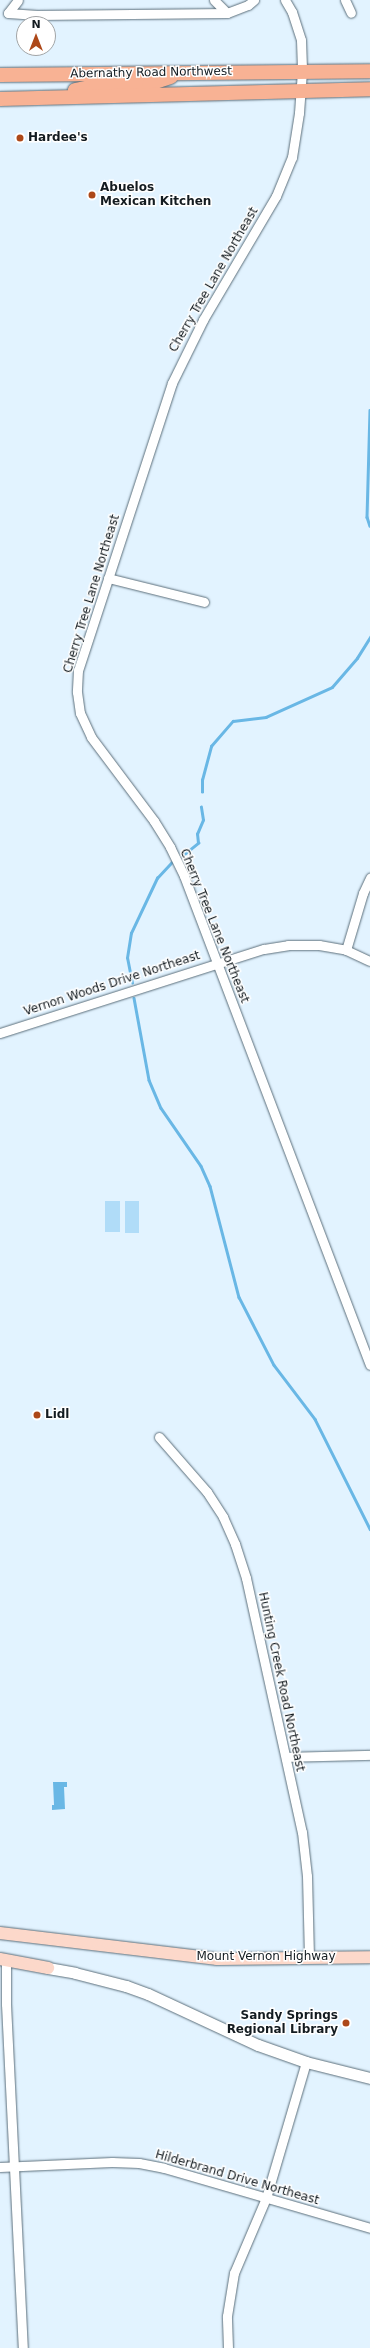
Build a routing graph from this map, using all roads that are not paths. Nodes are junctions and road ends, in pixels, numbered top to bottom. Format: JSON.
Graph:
{"nodes":[{"id":1,"x":18,"y":0,"type":"edge"},
{"id":2,"x":214,"y":0,"type":"edge"},
{"id":3,"x":254,"y":0,"type":"edge"},
{"id":4,"x":284,"y":0,"type":"edge"},
{"id":5,"x":345,"y":0,"type":"edge"},
{"id":6,"x":227,"y":13,"type":"junction"},
{"id":7,"x":351,"y":13,"type":"dead end"},
{"id":8,"x":370,"y":70,"type":"edge"},
{"id":9,"x":302,"y":71,"type":"junction"},
{"id":10,"x":178,"y":73,"type":"junction"},
{"id":11,"x":0,"y":75,"type":"edge"},
{"id":12,"x":370,"y":89,"type":"edge"},
{"id":13,"x":299,"y":90,"type":"junction"},
{"id":14,"x":57,"y":97,"type":"junction"},
{"id":15,"x":0,"y":99,"type":"edge"},
{"id":16,"x":108,"y":578,"type":"junction"},
{"id":17,"x":204,"y":602,"type":"dead end"},
{"id":18,"x":370,"y":878,"type":"edge"},
{"id":19,"x":346,"y":950,"type":"junction"},
{"id":20,"x":370,"y":961,"type":"edge"},
{"id":21,"x":217,"y":963,"type":"junction"},
{"id":22,"x":0,"y":1033,"type":"edge"},
{"id":23,"x":370,"y":1365,"type":"edge"},
{"id":24,"x":159,"y":1436,"type":"dead end"},
{"id":25,"x":370,"y":1755,"type":"edge"},
{"id":26,"x":286,"y":1757,"type":"junction"},
{"id":27,"x":0,"y":1933,"type":"edge"},
{"id":28,"x":370,"y":1957,"type":"edge"},
{"id":29,"x":309,"y":1958,"type":"junction"},
{"id":30,"x":3,"y":1959,"type":"edge"},
{"id":31,"x":48,"y":1968,"type":"joint"},
{"id":32,"x":306,"y":2062,"type":"junction"},
{"id":33,"x":370,"y":2078,"type":"edge"},
{"id":34,"x":14,"y":2166,"type":"junction"},
{"id":35,"x":0,"y":2167,"type":"edge"},
{"id":36,"x":266,"y":2198,"type":"junction"},
{"id":37,"x":370,"y":2228,"type":"edge"},
{"id":38,"x":23,"y":2348,"type":"edge"},
{"id":39,"x":228,"y":2348,"type":"edge"}],
"edges":[{"from":1,"to":6,"type":"street"},
{"from":2,"to":6,"type":"street"},
{"from":3,"to":6,"type":"street"},
{"from":4,"to":9,"type":"street","name":"Cherry Tree Lane Northeast"},
{"from":5,"to":7,"type":"street"},
{"from":8,"to":9,"type":"main road","name":"Abernathy Road Northwest"},
{"from":9,"to":10,"type":"main road","name":"Abernathy Road Northwest"},
{"from":9,"to":13,"type":"street","name":"Cherry Tree Lane Northeast"},
{"from":10,"to":11,"type":"main road","name":"Abernathy Road Northwest"},
{"from":10,"to":14,"type":"main road"},
{"from":12,"to":13,"type":"main road","name":"Abernathy Road Northwest"},
{"from":13,"to":14,"type":"main road","name":"Abernathy Road Northwest"},
{"from":13,"to":16,"type":"street","name":"Cherry Tree Lane Northeast"},
{"from":14,"to":15,"type":"main road","name":"Abernathy Road Northwest"},
{"from":16,"to":17,"type":"street"},
{"from":16,"to":21,"type":"street","name":"Cherry Tree Lane Northeast"},
{"from":18,"to":19,"type":"street"},
{"from":19,"to":20,"type":"street","name":"Vernon Woods Drive Northeast"},
{"from":19,"to":21,"type":"street","name":"Vernon Woods Drive Northeast"},
{"from":21,"to":22,"type":"street","name":"Vernon Woods Drive Northeast"},
{"from":21,"to":23,"type":"street","name":"Cherry Tree Lane Northeast"},
{"from":24,"to":26,"type":"street","name":"Hunting Creek Road Northeast"},
{"from":25,"to":26,"type":"street"},
{"from":26,"to":29,"type":"street","name":"Hunting Creek Road Northeast"},
{"from":27,"to":29,"type":"main road","name":"Mount Vernon Highway"},
{"from":28,"to":29,"type":"main road","name":"Mount Vernon Highway"},
{"from":30,"to":31,"type":"main road"},
{"from":30,"to":34,"type":"street"},
{"from":31,"to":32,"type":"street"},
{"from":32,"to":33,"type":"street"},
{"from":32,"to":36,"type":"street"},
{"from":34,"to":35,"type":"street","name":"Hilderbrand Drive Northeast"},
{"from":34,"to":36,"type":"street","name":"Hilderbrand Drive Northeast"},
{"from":34,"to":38,"type":"street"},
{"from":36,"to":37,"type":"street","name":"Hilderbrand Drive Northeast"},
{"from":36,"to":39,"type":"street"}]}
